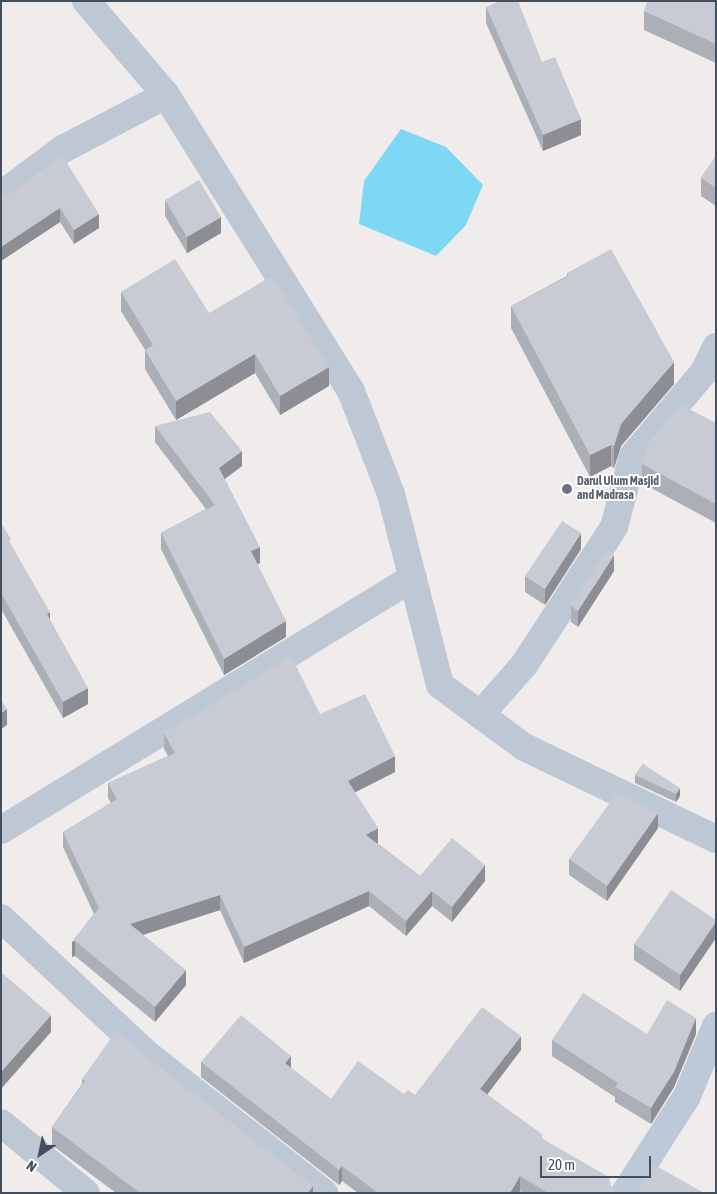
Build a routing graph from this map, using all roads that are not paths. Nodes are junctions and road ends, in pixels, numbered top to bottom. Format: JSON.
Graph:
{"nodes":[{"id":1,"x":86,"y":1,"type":"edge"},
{"id":2,"x":166,"y":95,"type":"junction"},
{"id":3,"x":1,"y":194,"type":"edge"},
{"id":4,"x":716,"y":347,"type":"edge"},
{"id":5,"x":413,"y":578,"type":"junction"},
{"id":6,"x":480,"y":715,"type":"junction"},
{"id":7,"x":1,"y":830,"type":"edge"},
{"id":8,"x":716,"y":839,"type":"edge"},
{"id":9,"x":1,"y":918,"type":"edge"},
{"id":10,"x":716,"y":1026,"type":"edge"},
{"id":11,"x":1,"y":1123,"type":"edge"},
{"id":12,"x":86,"y":1193,"type":"edge"},
{"id":13,"x":324,"y":1193,"type":"edge"},
{"id":14,"x":625,"y":1193,"type":"edge"}],
"edges":[{"from":1,"to":2,"type":"street"},
{"from":2,"to":3,"type":"street"},
{"from":2,"to":5,"type":"street"},
{"from":4,"to":6,"type":"street"},
{"from":5,"to":6,"type":"street"},
{"from":5,"to":7,"type":"street"},
{"from":6,"to":8,"type":"street"},
{"from":9,"to":13,"type":"street"},
{"from":10,"to":14,"type":"street"},
{"from":11,"to":12,"type":"street"}]}
